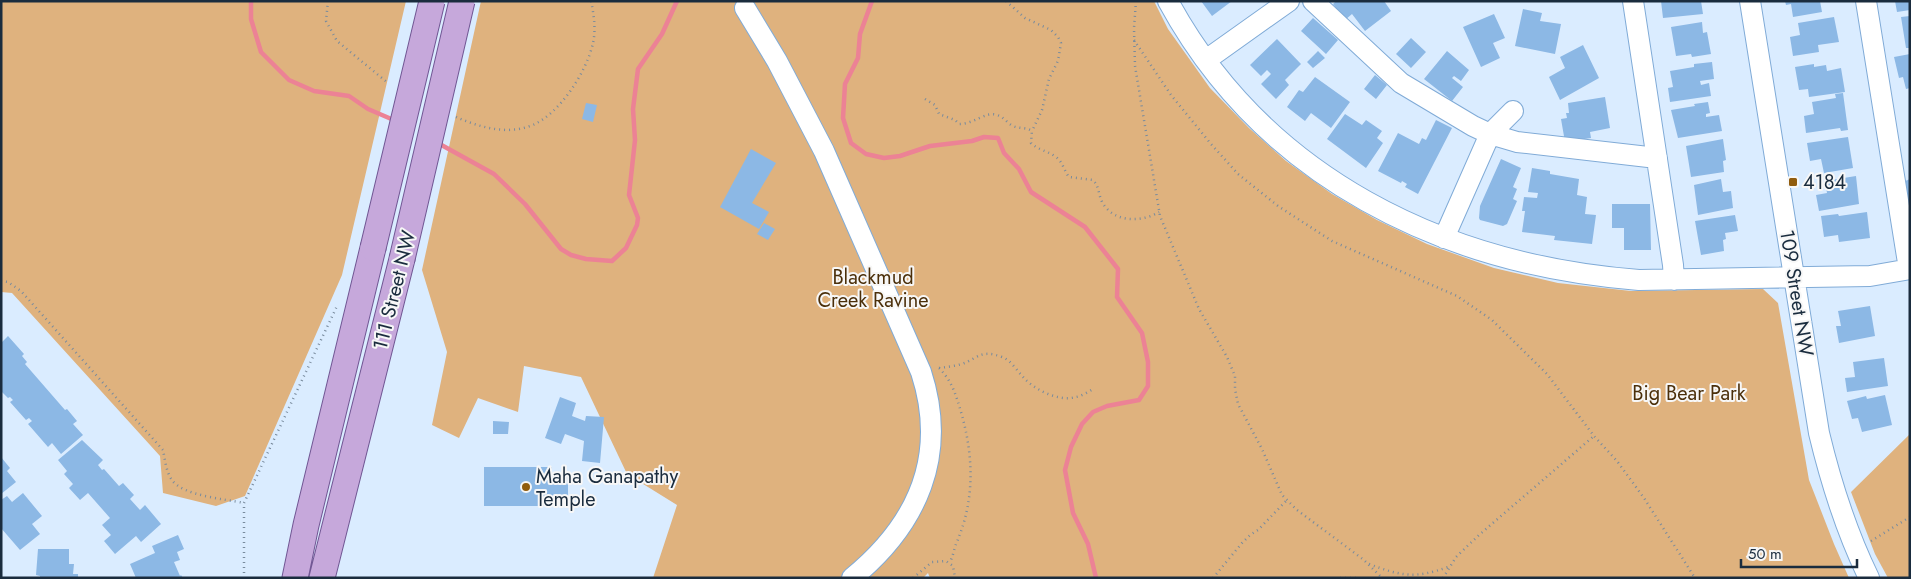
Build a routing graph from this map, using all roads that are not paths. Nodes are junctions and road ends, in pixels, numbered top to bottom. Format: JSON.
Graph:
{"nodes":[{"id":1,"x":432,"y":1,"type":"edge"},
{"id":2,"x":462,"y":1,"type":"edge"},
{"id":3,"x":1168,"y":1,"type":"edge"},
{"id":4,"x":1289,"y":1,"type":"edge"},
{"id":5,"x":1313,"y":1,"type":"edge"},
{"id":6,"x":1633,"y":1,"type":"edge"},
{"id":7,"x":1750,"y":1,"type":"edge"},
{"id":8,"x":1866,"y":1,"type":"edge"},
{"id":9,"x":745,"y":8,"type":"dead end"},
{"id":10,"x":1206,"y":60,"type":"junction"},
{"id":11,"x":1513,"y":111,"type":"dead end"},
{"id":12,"x":1490,"y":134,"type":"junction"},
{"id":13,"x":1657,"y":158,"type":"junction"},
{"id":14,"x":1444,"y":238,"type":"junction"},
{"id":15,"x":1909,"y":269,"type":"edge"},
{"id":16,"x":1794,"y":278,"type":"junction"},
{"id":17,"x":1674,"y":280,"type":"junction"},
{"id":18,"x":306,"y":525,"type":"junction"},
{"id":19,"x":281,"y":578,"type":"edge"},
{"id":20,"x":294,"y":578,"type":"edge"},
{"id":21,"x":322,"y":578,"type":"edge"},
{"id":22,"x":852,"y":578,"type":"edge"},
{"id":23,"x":1868,"y":578,"type":"edge"}],
"edges":[{"from":1,"to":18,"type":"main road","name":"111 Street NW","bridge":true},
{"from":2,"to":21,"type":"main road","name":"111 Street NW","bridge":true},
{"from":3,"to":10,"type":"street"},
{"from":4,"to":10,"type":"street"},
{"from":5,"to":12,"type":"street"},
{"from":6,"to":13,"type":"street"},
{"from":7,"to":16,"type":"street","name":"109 Street NW"},
{"from":8,"to":15,"type":"street"},
{"from":9,"to":22,"type":"street"},
{"from":10,"to":14,"type":"street"},
{"from":11,"to":12,"type":"street"},
{"from":12,"to":13,"type":"street"},
{"from":12,"to":14,"type":"street"},
{"from":13,"to":17,"type":"street"},
{"from":14,"to":17,"type":"street"},
{"from":15,"to":16,"type":"street"},
{"from":16,"to":17,"type":"street"},
{"from":16,"to":23,"type":"street","name":"109 Street NW"},
{"from":18,"to":19,"type":"main road"},
{"from":18,"to":20,"type":"main road","name":"111 Street NW"}]}
